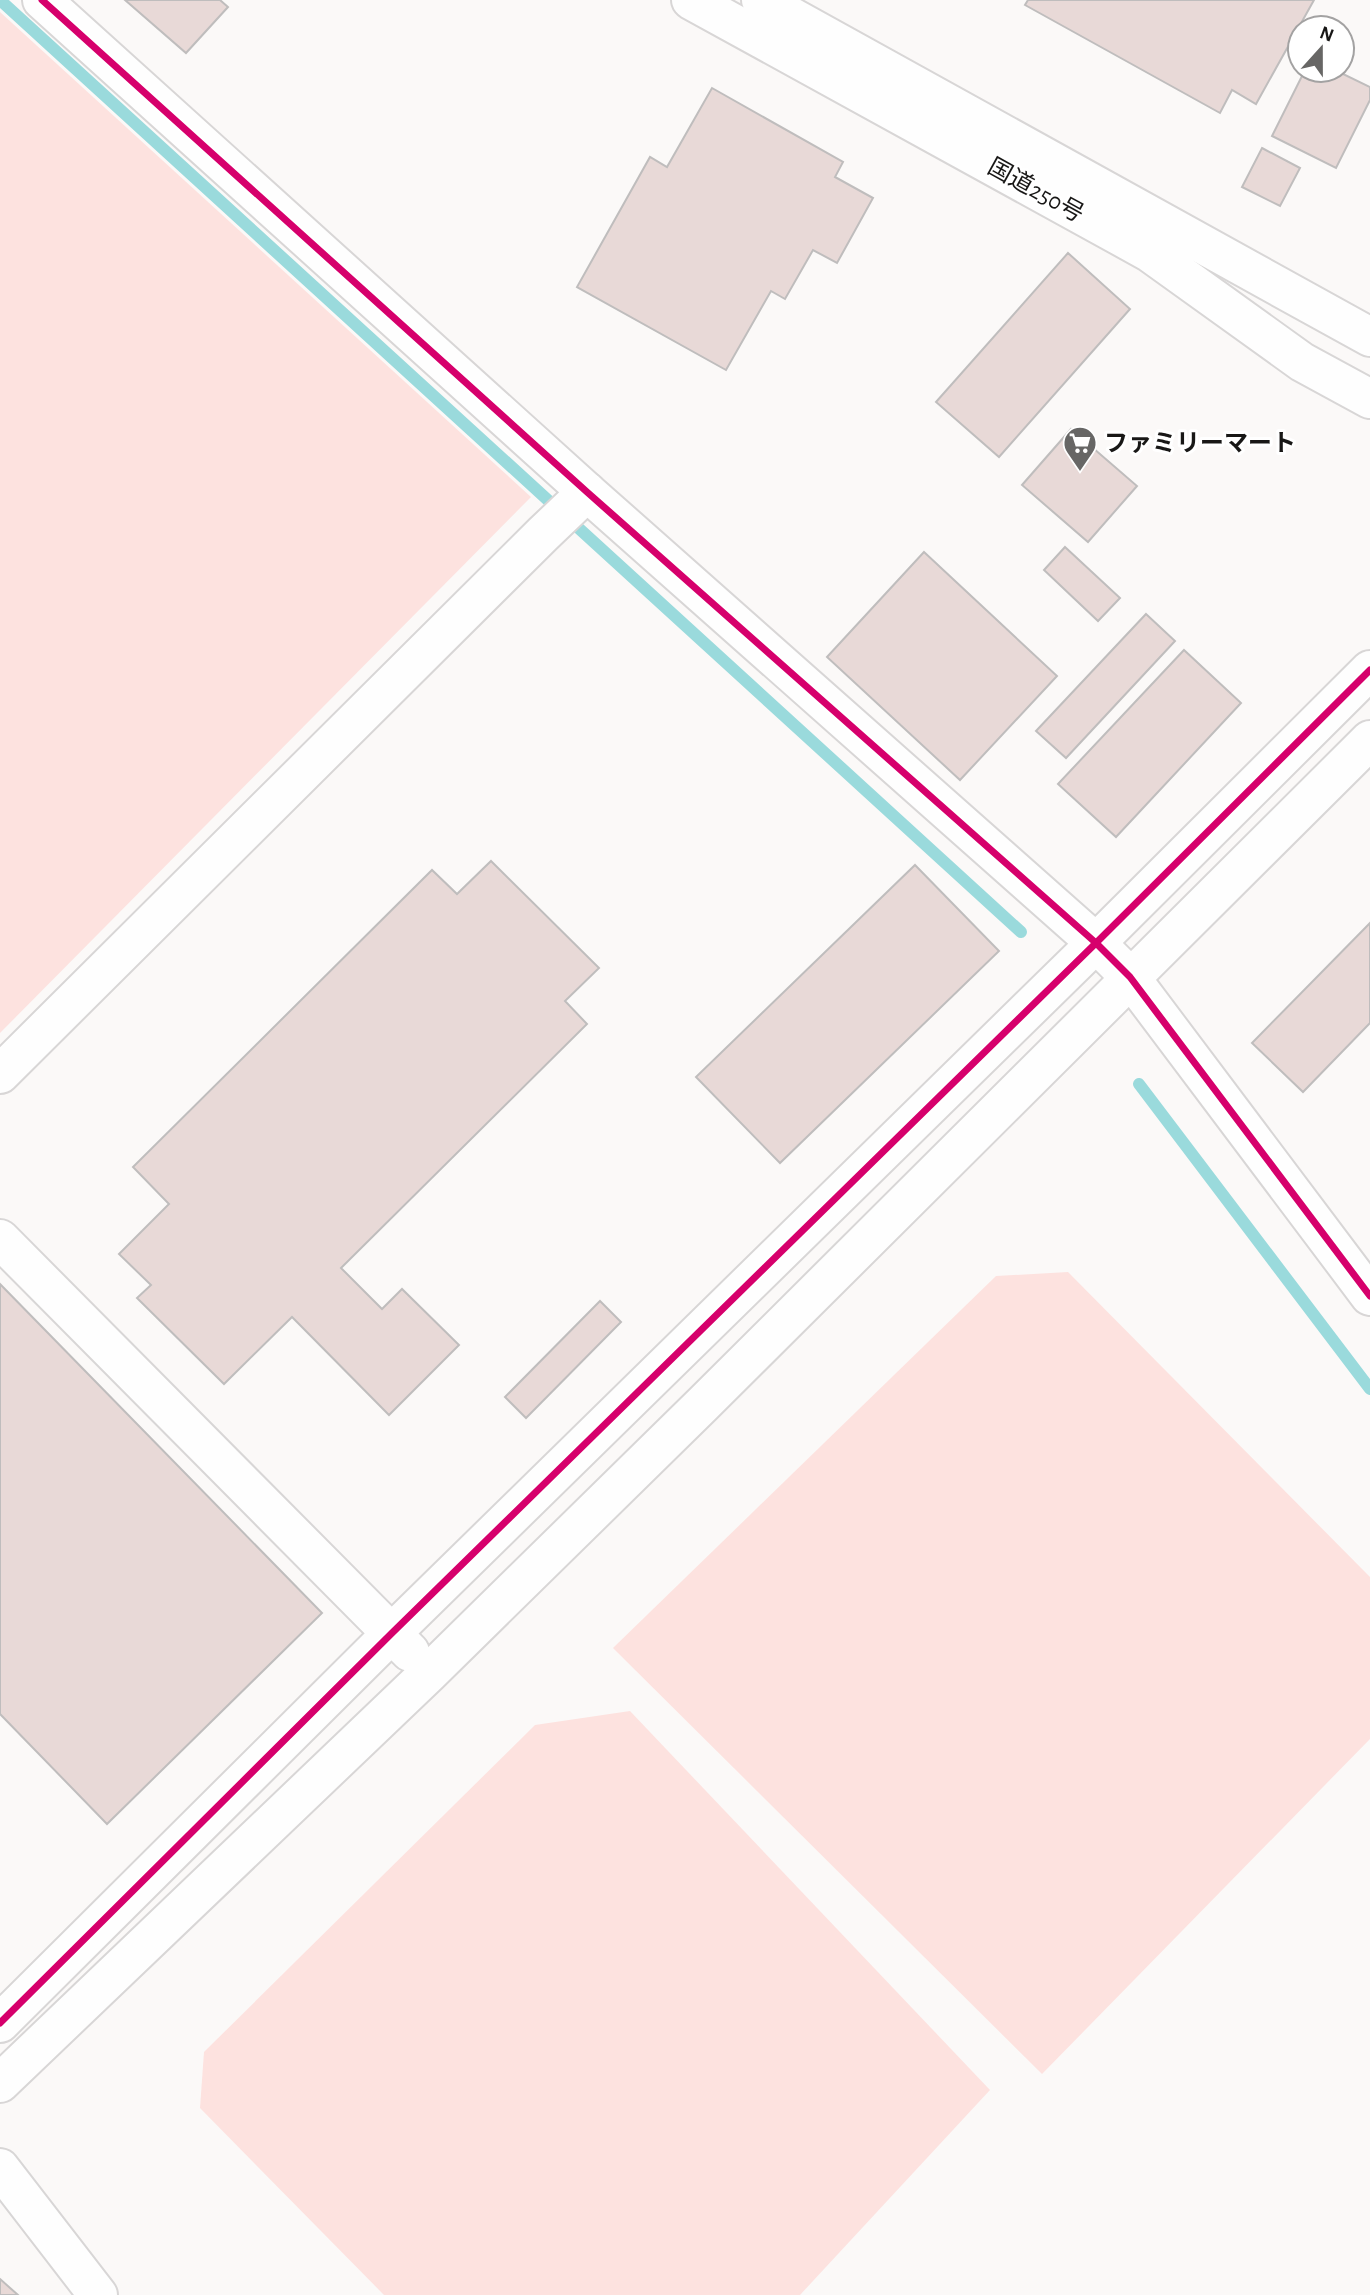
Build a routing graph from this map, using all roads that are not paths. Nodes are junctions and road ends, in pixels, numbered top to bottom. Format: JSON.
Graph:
{"nodes":[{"id":1,"x":42,"y":0,"type":"edge"},
{"id":2,"x":691,"y":0,"type":"edge"},
{"id":3,"x":761,"y":0,"type":"edge"},
{"id":4,"x":1370,"y":337,"type":"edge"},
{"id":5,"x":1370,"y":399,"type":"edge"},
{"id":6,"x":587,"y":492,"type":"junction"},
{"id":7,"x":1370,"y":670,"type":"edge"},
{"id":8,"x":1370,"y":740,"type":"edge"},
{"id":9,"x":1096,"y":943,"type":"junction"},
{"id":10,"x":1130,"y":977,"type":"junction"},
{"id":11,"x":0,"y":1073,"type":"edge"},
{"id":12,"x":0,"y":1238,"type":"edge"},
{"id":13,"x":1370,"y":1296,"type":"edge"},
{"id":14,"x":392,"y":1633,"type":"junction"},
{"id":15,"x":429,"y":1673,"type":"junction"},
{"id":16,"x":0,"y":2023,"type":"edge"},
{"id":17,"x":0,"y":2083,"type":"edge"},
{"id":18,"x":0,"y":2168,"type":"edge"},
{"id":19,"x":98,"y":2295,"type":"edge"}],
"edges":[{"from":1,"to":6,"type":"main road"},
{"from":2,"to":5,"type":"main road","name":"国道250号"},
{"from":3,"to":4,"type":"main road","name":"国道250号"},
{"from":6,"to":9,"type":"main road"},
{"from":6,"to":11,"type":"main road"},
{"from":7,"to":9,"type":"main road"},
{"from":8,"to":10,"type":"main road"},
{"from":9,"to":10,"type":"main road"},
{"from":9,"to":14,"type":"main road"},
{"from":10,"to":13,"type":"main road"},
{"from":10,"to":15,"type":"main road"},
{"from":12,"to":14,"type":"main road"},
{"from":14,"to":15,"type":"main road"},
{"from":14,"to":16,"type":"main road"},
{"from":15,"to":17,"type":"main road"},
{"from":18,"to":19,"type":"main road"}]}
